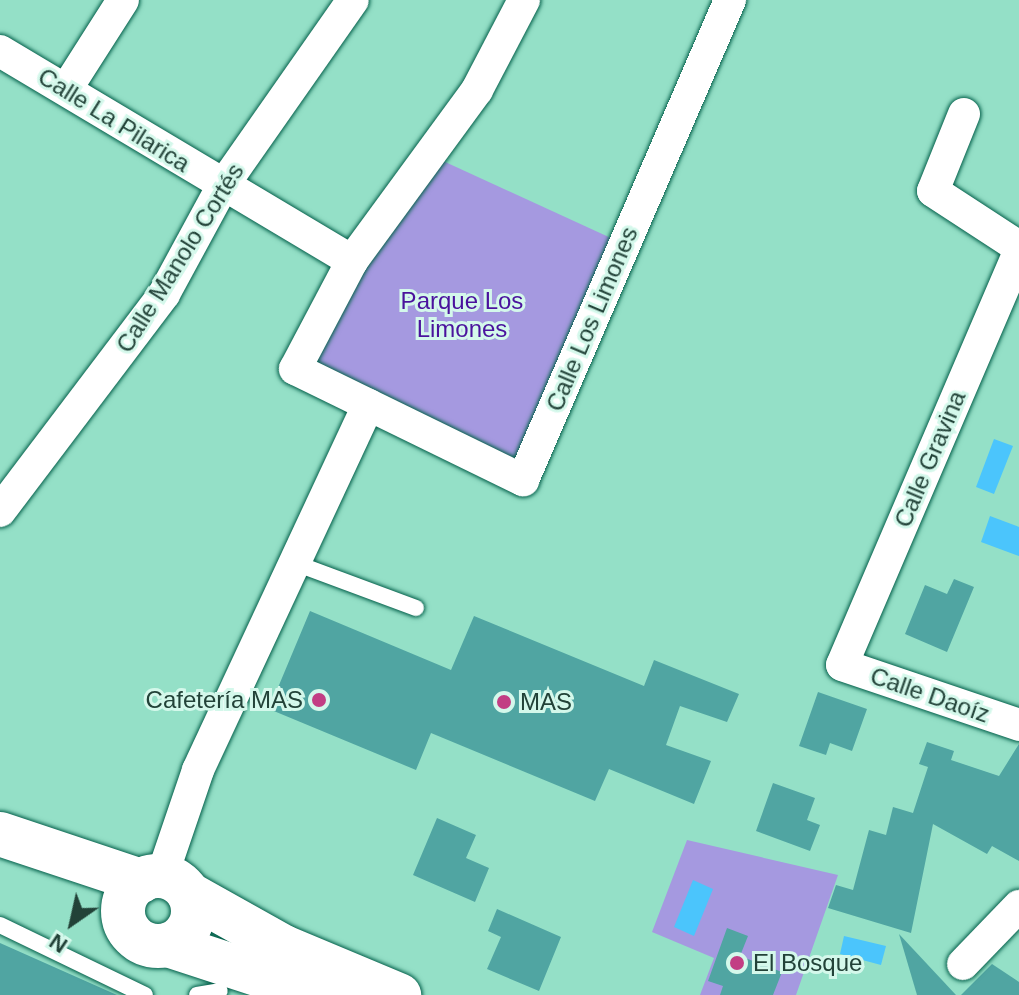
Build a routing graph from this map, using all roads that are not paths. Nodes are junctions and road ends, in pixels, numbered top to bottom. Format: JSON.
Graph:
{"nodes":[{"id":1,"x":123,"y":0,"type":"edge"},
{"id":2,"x":353,"y":0,"type":"edge"},
{"id":3,"x":524,"y":0,"type":"edge"},
{"id":4,"x":730,"y":0,"type":"edge"},
{"id":5,"x":0,"y":51,"type":"edge"},
{"id":6,"x":67,"y":88,"type":"junction"},
{"id":7,"x":964,"y":114,"type":"dead end"},
{"id":8,"x":222,"y":187,"type":"junction"},
{"id":9,"x":1019,"y":250,"type":"edge"},
{"id":10,"x":352,"y":261,"type":"junction"},
{"id":11,"x":368,"y":405,"type":"junction"},
{"id":12,"x":0,"y":511,"type":"edge"},
{"id":13,"x":295,"y":563,"type":"junction"},
{"id":14,"x":416,"y":608,"type":"dead end"},
{"id":15,"x":842,"y":665,"type":"joint"},
{"id":16,"x":1019,"y":725,"type":"edge"},
{"id":17,"x":0,"y":834,"type":"edge"},
{"id":18,"x":0,"y":859,"type":"edge"},
{"id":19,"x":164,"y":884,"type":"junction"},
{"id":20,"x":1019,"y":906,"type":"edge"},
{"id":21,"x":0,"y":925,"type":"edge"},
{"id":22,"x":128,"y":928,"type":"junction"},
{"id":23,"x":168,"y":945,"type":"junction"},
{"id":24,"x":963,"y":964,"type":"dead end"},
{"id":25,"x":220,"y":991,"type":"dead end"},
{"id":26,"x":145,"y":995,"type":"edge"},
{"id":27,"x":197,"y":995,"type":"edge"},
{"id":28,"x":321,"y":995,"type":"edge"},
{"id":29,"x":399,"y":995,"type":"edge"}],
"edges":[{"from":1,"to":6,"type":"street"},
{"from":2,"to":8,"type":"street","name":"Calle Manolo Cortés"},
{"from":3,"to":10,"type":"street","name":"Calle Los Limones"},
{"from":4,"to":11,"type":"street","name":"Calle Los Limones"},
{"from":5,"to":6,"type":"street","name":"Calle La Pilarica"},
{"from":6,"to":8,"type":"street","name":"Calle La Pilarica"},
{"from":7,"to":9,"type":"street"},
{"from":8,"to":10,"type":"street","name":"Calle La Pilarica"},
{"from":8,"to":12,"type":"street","name":"Calle Manolo Cortés"},
{"from":9,"to":15,"type":"street","name":"Calle Gravina"},
{"from":10,"to":11,"type":"street","name":"Calle Los Limones"},
{"from":11,"to":13,"type":"street"},
{"from":13,"to":14,"type":"lane"},
{"from":13,"to":19,"type":"street"},
{"from":15,"to":16,"type":"street","name":"Calle Daoíz"},
{"from":17,"to":19,"type":"main road"},
{"from":18,"to":22,"type":"main road"},
{"from":19,"to":22,"type":"main road"},
{"from":19,"to":23,"type":"main road"},
{"from":19,"to":29,"type":"main road"},
{"from":20,"to":24,"type":"street"},
{"from":21,"to":26,"type":"lane"},
{"from":22,"to":23,"type":"main road"},
{"from":23,"to":28,"type":"main road"},
{"from":25,"to":27,"type":"lane"}]}
